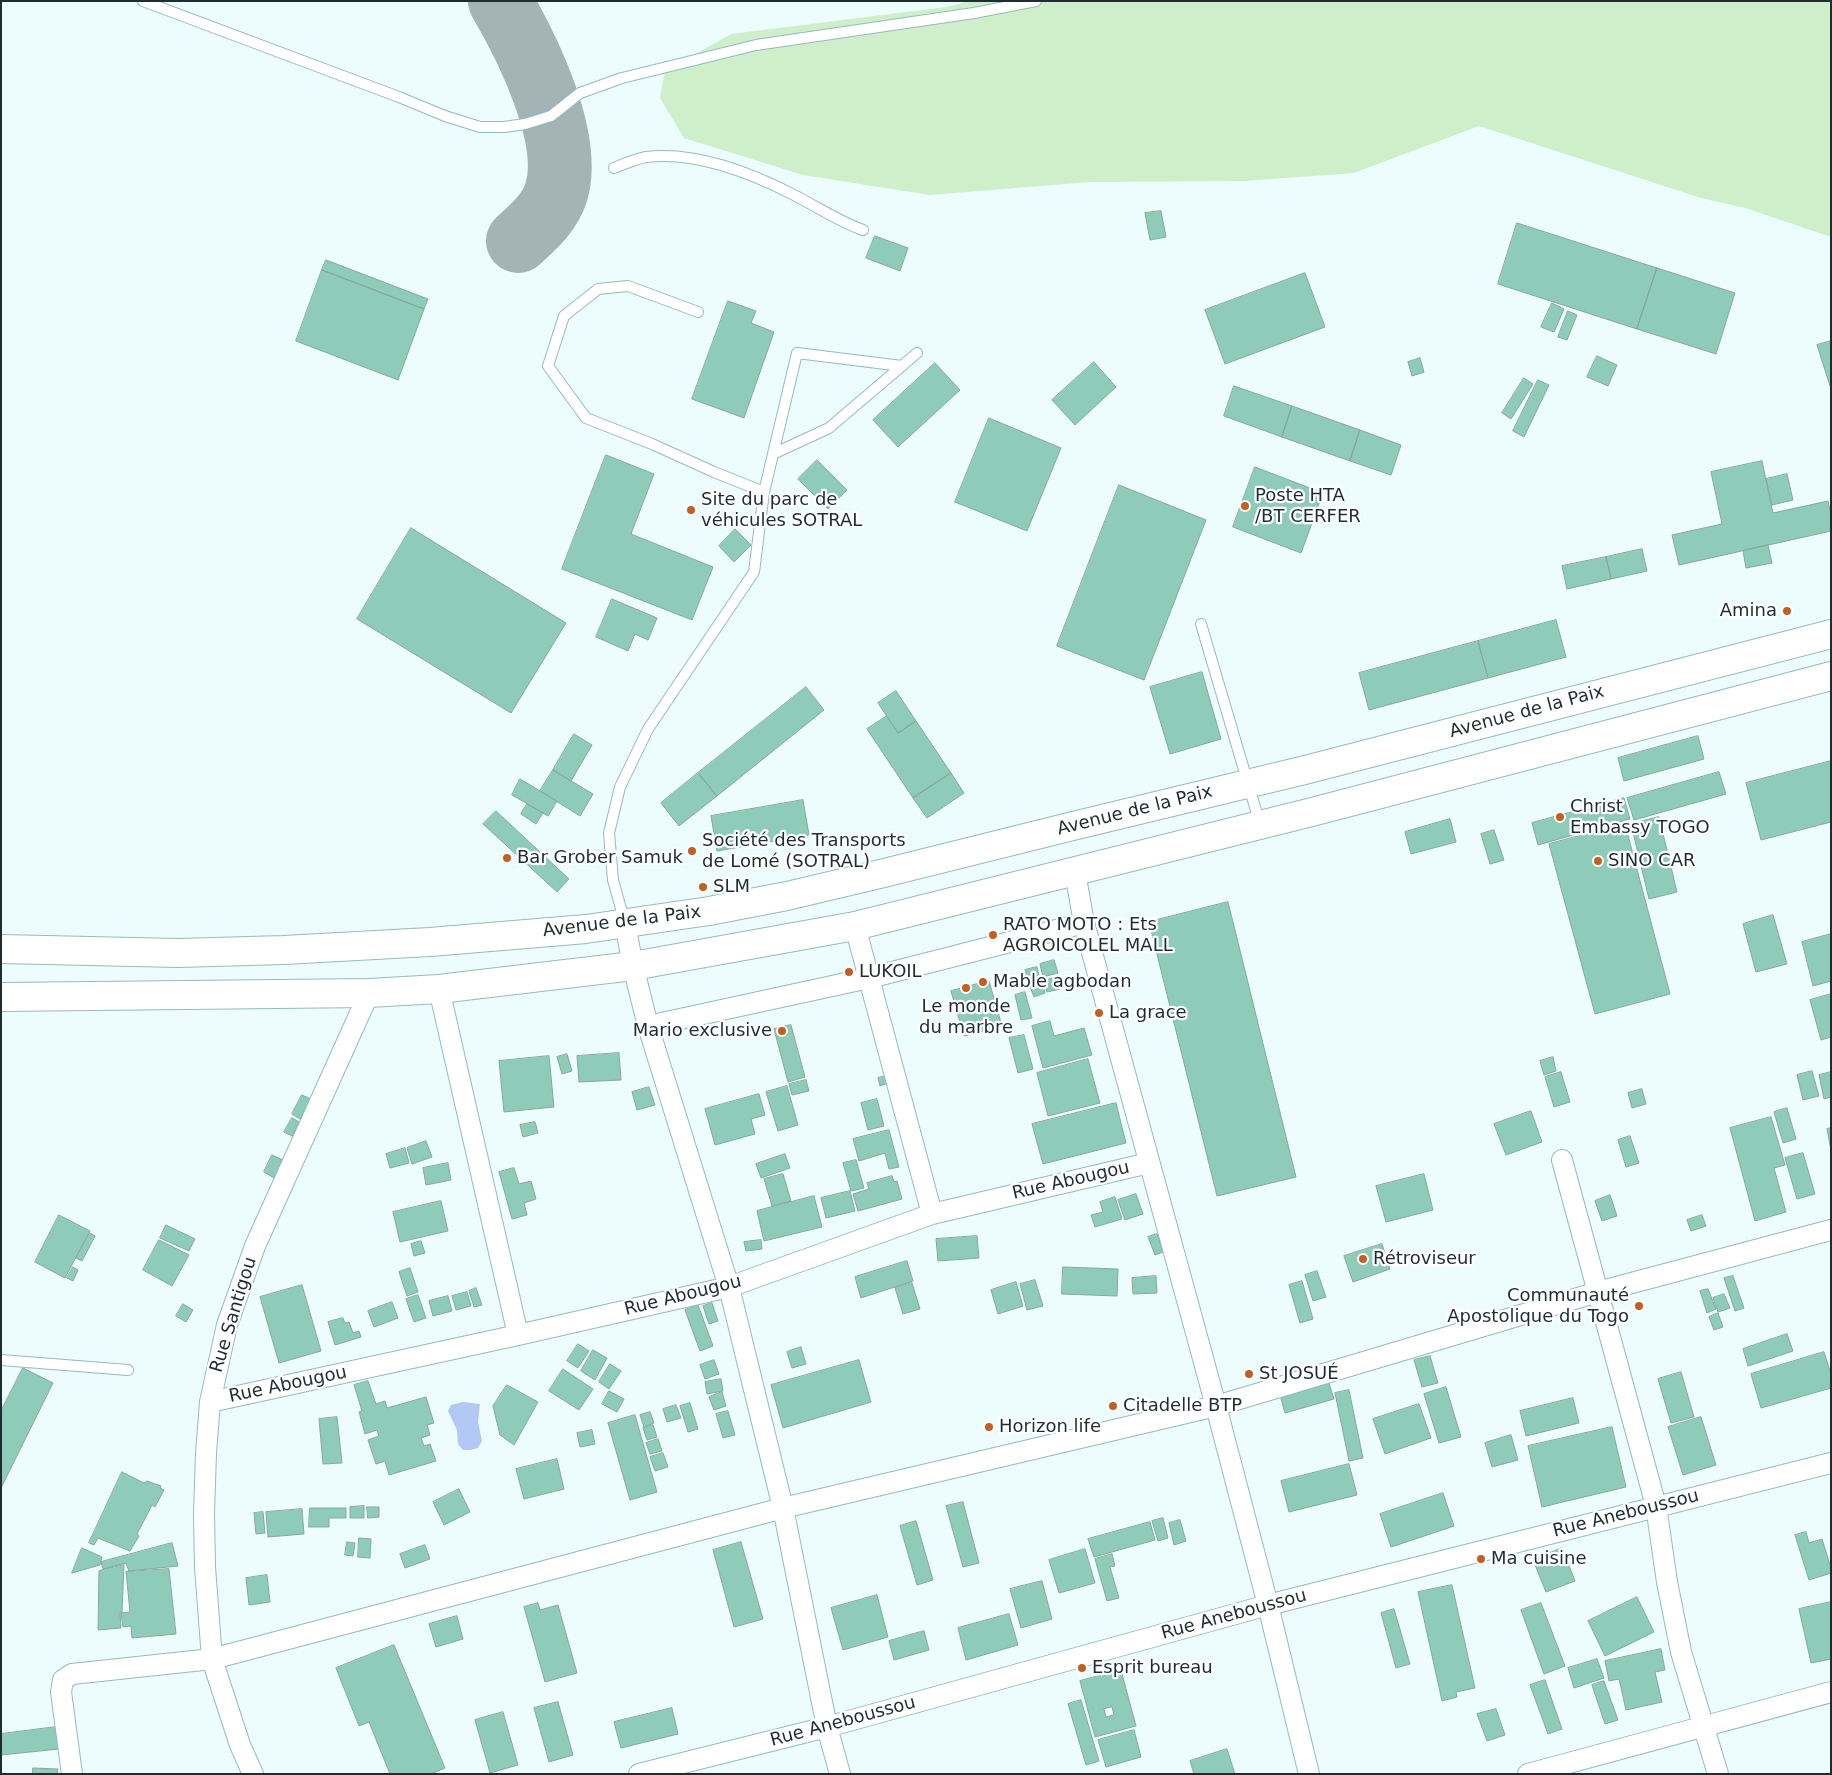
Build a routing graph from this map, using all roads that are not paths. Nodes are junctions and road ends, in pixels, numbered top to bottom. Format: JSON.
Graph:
{"nodes":[{"id":1,"x":143,"y":1,"type":"edge"},
{"id":2,"x":1036,"y":1,"type":"edge"},
{"id":3,"x":614,"y":168,"type":"dead end"},
{"id":4,"x":863,"y":230,"type":"dead end"},
{"id":5,"x":698,"y":312,"type":"dead end"},
{"id":6,"x":917,"y":353,"type":"dead end"},
{"id":7,"x":902,"y":366,"type":"junction"},
{"id":8,"x":773,"y":454,"type":"junction"},
{"id":9,"x":764,"y":492,"type":"junction"},
{"id":10,"x":1201,"y":624,"type":"dead end"},
{"id":11,"x":1831,"y":634,"type":"edge"},
{"id":12,"x":1831,"y":676,"type":"edge"},
{"id":13,"x":1249,"y":784,"type":"junction"},
{"id":14,"x":1261,"y":825,"type":"junction"},
{"id":15,"x":1075,"y":872,"type":"junction"},
{"id":16,"x":1084,"y":923,"type":"junction"},
{"id":17,"x":625,"y":924,"type":"junction"},
{"id":18,"x":855,"y":926,"type":"junction"},
{"id":19,"x":1,"y":949,"type":"edge"},
{"id":20,"x":633,"y":966,"type":"junction"},
{"id":21,"x":869,"y":978,"type":"junction"},
{"id":22,"x":439,"y":989,"type":"junction"},
{"id":23,"x":369,"y":993,"type":"junction"},
{"id":24,"x":1,"y":997,"type":"edge"},
{"id":25,"x":648,"y":1026,"type":"junction"},
{"id":26,"x":1562,"y":1160,"type":"dead end"},
{"id":27,"x":1148,"y":1163,"type":"junction"},
{"id":28,"x":932,"y":1214,"type":"junction"},
{"id":29,"x":1831,"y":1230,"type":"edge"},
{"id":30,"x":729,"y":1286,"type":"junction"},
{"id":31,"x":1598,"y":1292,"type":"junction"},
{"id":32,"x":518,"y":1335,"type":"junction"},
{"id":33,"x":1,"y":1360,"type":"edge"},
{"id":34,"x":128,"y":1370,"type":"dead end"},
{"id":35,"x":210,"y":1402,"type":"junction"},
{"id":36,"x":1216,"y":1406,"type":"junction"},
{"id":37,"x":1831,"y":1464,"type":"edge"},
{"id":38,"x":1656,"y":1506,"type":"junction"},
{"id":39,"x":783,"y":1508,"type":"junction"},
{"id":40,"x":1268,"y":1605,"type":"junction"},
{"id":41,"x":212,"y":1659,"type":"junction"},
{"id":42,"x":1831,"y":1692,"type":"edge"},
{"id":43,"x":1705,"y":1725,"type":"junction"},
{"id":44,"x":826,"y":1727,"type":"junction"},
{"id":45,"x":72,"y":1774,"type":"edge"},
{"id":46,"x":253,"y":1774,"type":"edge"},
{"id":47,"x":639,"y":1774,"type":"edge"},
{"id":48,"x":840,"y":1774,"type":"edge"},
{"id":49,"x":1309,"y":1774,"type":"edge"},
{"id":50,"x":1528,"y":1774,"type":"edge"},
{"id":51,"x":1718,"y":1774,"type":"edge"}],
"edges":[{"from":1,"to":2,"type":"lane"},
{"from":3,"to":4,"type":"lane"},
{"from":5,"to":9,"type":"lane"},
{"from":6,"to":7,"type":"lane"},
{"from":7,"to":8,"type":"lane"},
{"from":7,"to":8,"type":"lane"},
{"from":8,"to":9,"type":"lane"},
{"from":9,"to":17,"type":"lane"},
{"from":10,"to":13,"type":"lane"},
{"from":11,"to":13,"type":"main road","name":"Avenue de la Paix"},
{"from":12,"to":14,"type":"main road"},
{"from":13,"to":14,"type":"lane"},
{"from":13,"to":17,"type":"main road","name":"Avenue de la Paix"},
{"from":14,"to":15,"type":"main road"},
{"from":15,"to":16,"type":"street"},
{"from":15,"to":18,"type":"main road"},
{"from":16,"to":21,"type":"street"},
{"from":16,"to":27,"type":"street"},
{"from":17,"to":19,"type":"main road","name":"Avenue de la Paix"},
{"from":17,"to":20,"type":"street"},
{"from":18,"to":20,"type":"main road"},
{"from":18,"to":21,"type":"street"},
{"from":20,"to":22,"type":"main road"},
{"from":20,"to":25,"type":"street"},
{"from":21,"to":25,"type":"street"},
{"from":21,"to":28,"type":"street"},
{"from":22,"to":23,"type":"main road"},
{"from":22,"to":32,"type":"street"},
{"from":23,"to":24,"type":"main road"},
{"from":23,"to":35,"type":"street","name":"Rue Santigou"},
{"from":25,"to":30,"type":"street"},
{"from":26,"to":31,"type":"street"},
{"from":27,"to":28,"type":"street","name":"Rue Abougou"},
{"from":27,"to":36,"type":"street"},
{"from":28,"to":30,"type":"street","name":"Rue Abougou"},
{"from":29,"to":31,"type":"street"},
{"from":30,"to":32,"type":"street","name":"Rue Abougou"},
{"from":30,"to":39,"type":"street"},
{"from":31,"to":36,"type":"street"},
{"from":31,"to":38,"type":"street"},
{"from":32,"to":35,"type":"street","name":"Rue Abougou"},
{"from":33,"to":34,"type":"lane"},
{"from":35,"to":41,"type":"street","name":"Rue Santigou"},
{"from":36,"to":39,"type":"street"},
{"from":36,"to":40,"type":"street"},
{"from":37,"to":38,"type":"street","name":"Rue Aneboussou"},
{"from":38,"to":40,"type":"street","name":"Rue Aneboussou"},
{"from":38,"to":43,"type":"street"},
{"from":39,"to":41,"type":"street"},
{"from":39,"to":44,"type":"street"},
{"from":40,"to":44,"type":"street","name":"Rue Aneboussou"},
{"from":40,"to":49,"type":"street"},
{"from":41,"to":45,"type":"street"},
{"from":41,"to":46,"type":"street","name":"Rue Santigou"},
{"from":42,"to":43,"type":"street"},
{"from":43,"to":50,"type":"street"},
{"from":43,"to":51,"type":"street"},
{"from":44,"to":47,"type":"street","name":"Rue Aneboussou"},
{"from":44,"to":48,"type":"street"}]}
